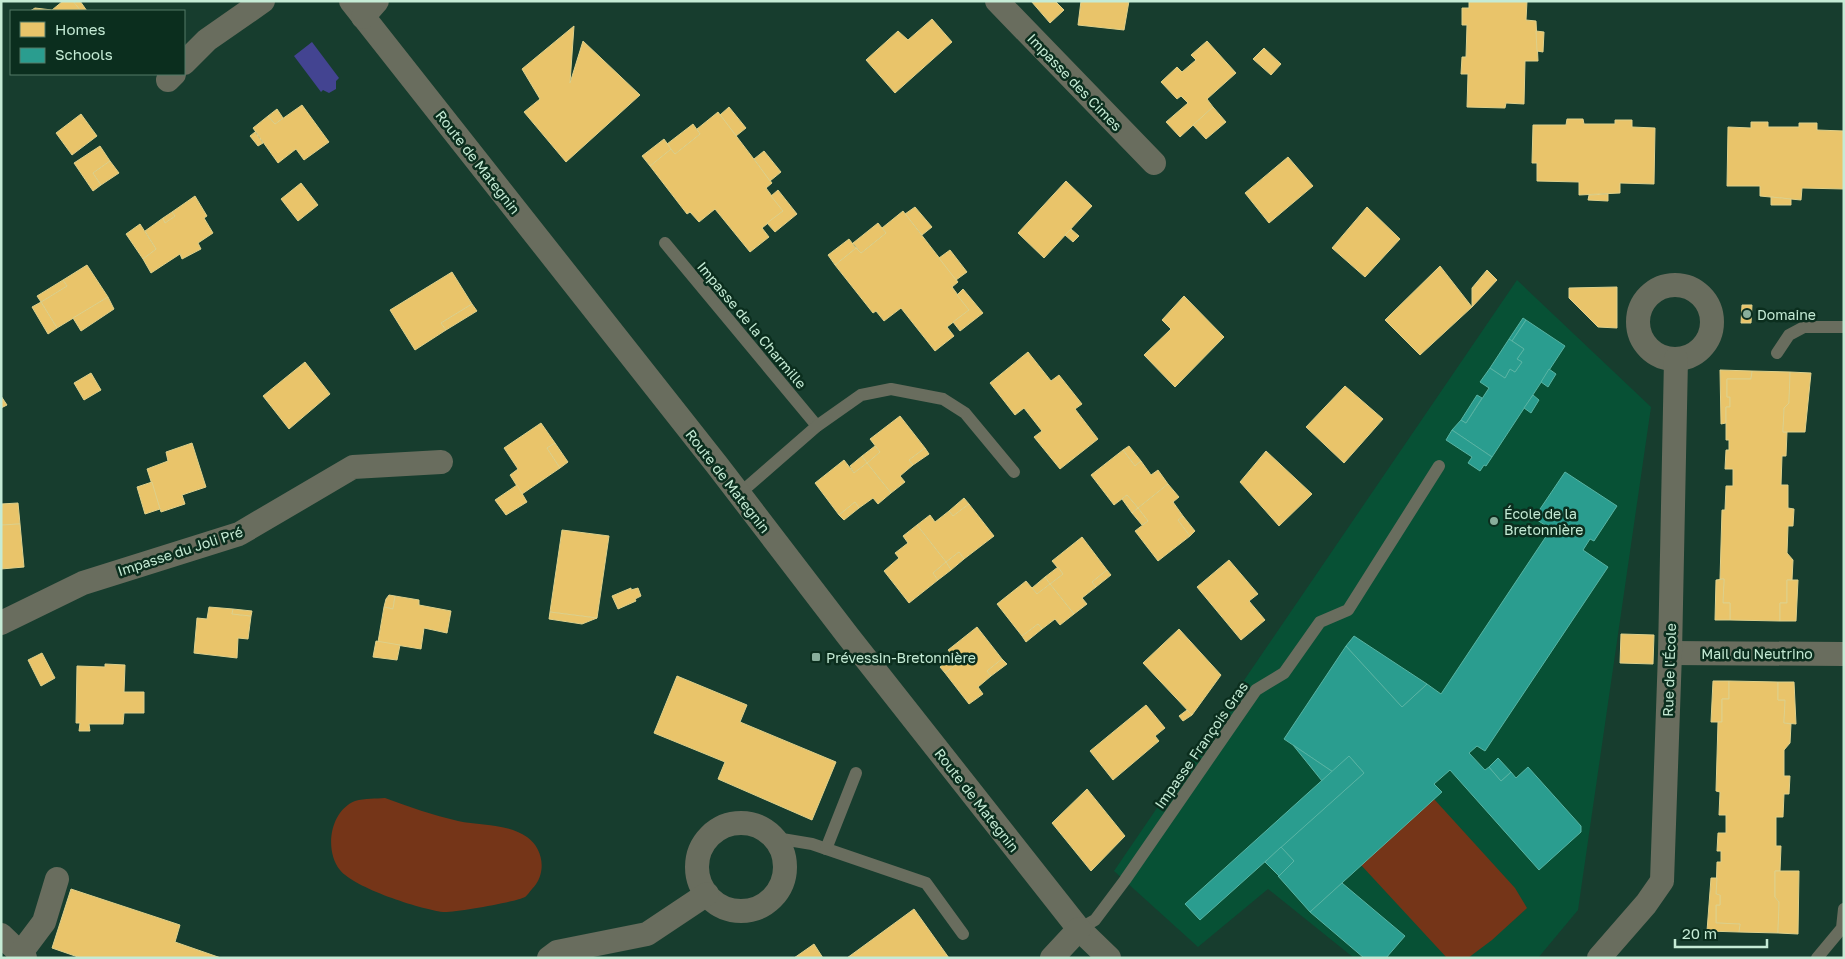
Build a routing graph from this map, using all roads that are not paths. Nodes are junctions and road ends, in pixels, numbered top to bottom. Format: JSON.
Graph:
{"nodes":[{"id":1,"x":263,"y":1,"type":"edge"},
{"id":2,"x":997,"y":1,"type":"edge"},
{"id":3,"x":364,"y":6,"type":"edge"},
{"id":4,"x":185,"y":61,"type":"edge"},
{"id":5,"x":1154,"y":163,"type":"dead end"},
{"id":6,"x":665,"y":244,"type":"dead end"},
{"id":7,"x":1844,"y":327,"type":"edge"},
{"id":8,"x":1777,"y":353,"type":"dead end"},
{"id":9,"x":1676,"y":359,"type":"dead end"},
{"id":10,"x":817,"y":426,"type":"junction"},
{"id":11,"x":441,"y":462,"type":"dead end"},
{"id":12,"x":1439,"y":466,"type":"dead end"},
{"id":13,"x":1014,"y":472,"type":"dead end"},
{"id":14,"x":739,"y":494,"type":"junction"},
{"id":15,"x":1,"y":623,"type":"edge"},
{"id":16,"x":1670,"y":653,"type":"junction"},
{"id":17,"x":1844,"y":654,"type":"edge"},
{"id":18,"x":856,"y":773,"type":"dead end"},
{"id":19,"x":776,"y":838,"type":"junction"},
{"id":20,"x":826,"y":849,"type":"junction"},
{"id":21,"x":57,"y":879,"type":"dead end"},
{"id":22,"x":706,"y":894,"type":"junction"},
{"id":23,"x":1844,"y":909,"type":"edge"},
{"id":24,"x":1079,"y":929,"type":"junction"},
{"id":25,"x":963,"y":934,"type":"dead end"},
{"id":26,"x":1,"y":936,"type":"edge"},
{"id":27,"x":593,"y":952,"type":"edge"},
{"id":28,"x":22,"y":956,"type":"edge"},
{"id":29,"x":549,"y":958,"type":"edge"},
{"id":30,"x":1052,"y":958,"type":"edge"},
{"id":31,"x":1109,"y":958,"type":"edge"},
{"id":32,"x":1598,"y":958,"type":"edge"},
{"id":33,"x":1817,"y":958,"type":"edge"}],
"edges":[{"from":1,"to":4,"type":"street"},
{"from":2,"to":5,"type":"street","name":"Impasse des Cimes"},
{"from":3,"to":14,"type":"street","name":"Route de Mategnin"},
{"from":6,"to":10,"type":"lane","name":"Impasse de la Charmille"},
{"from":7,"to":8,"type":"lane"},
{"from":9,"to":16,"type":"street","name":"Rue de l'École"},
{"from":10,"to":13,"type":"lane"},
{"from":10,"to":14,"type":"lane"},
{"from":11,"to":15,"type":"street","name":"Impasse du Joli Pré"},
{"from":12,"to":24,"type":"lane","name":"Impasse François Gras"},
{"from":14,"to":24,"type":"street","name":"Route de Mategnin"},
{"from":16,"to":17,"type":"street","name":"Mail du Neutrino"},
{"from":16,"to":32,"type":"street","name":"Rue de l'École"},
{"from":18,"to":20,"type":"lane"},
{"from":19,"to":20,"type":"lane"},
{"from":19,"to":22,"type":"street"},
{"from":19,"to":22,"type":"street"},
{"from":20,"to":25,"type":"lane"},
{"from":21,"to":28,"type":"street"},
{"from":22,"to":27,"type":"street"},
{"from":23,"to":33,"type":"lane"},
{"from":24,"to":30,"type":"street"},
{"from":24,"to":31,"type":"street","name":"Route de Mategnin"},
{"from":26,"to":28,"type":"street"},
{"from":27,"to":29,"type":"street"}]}
